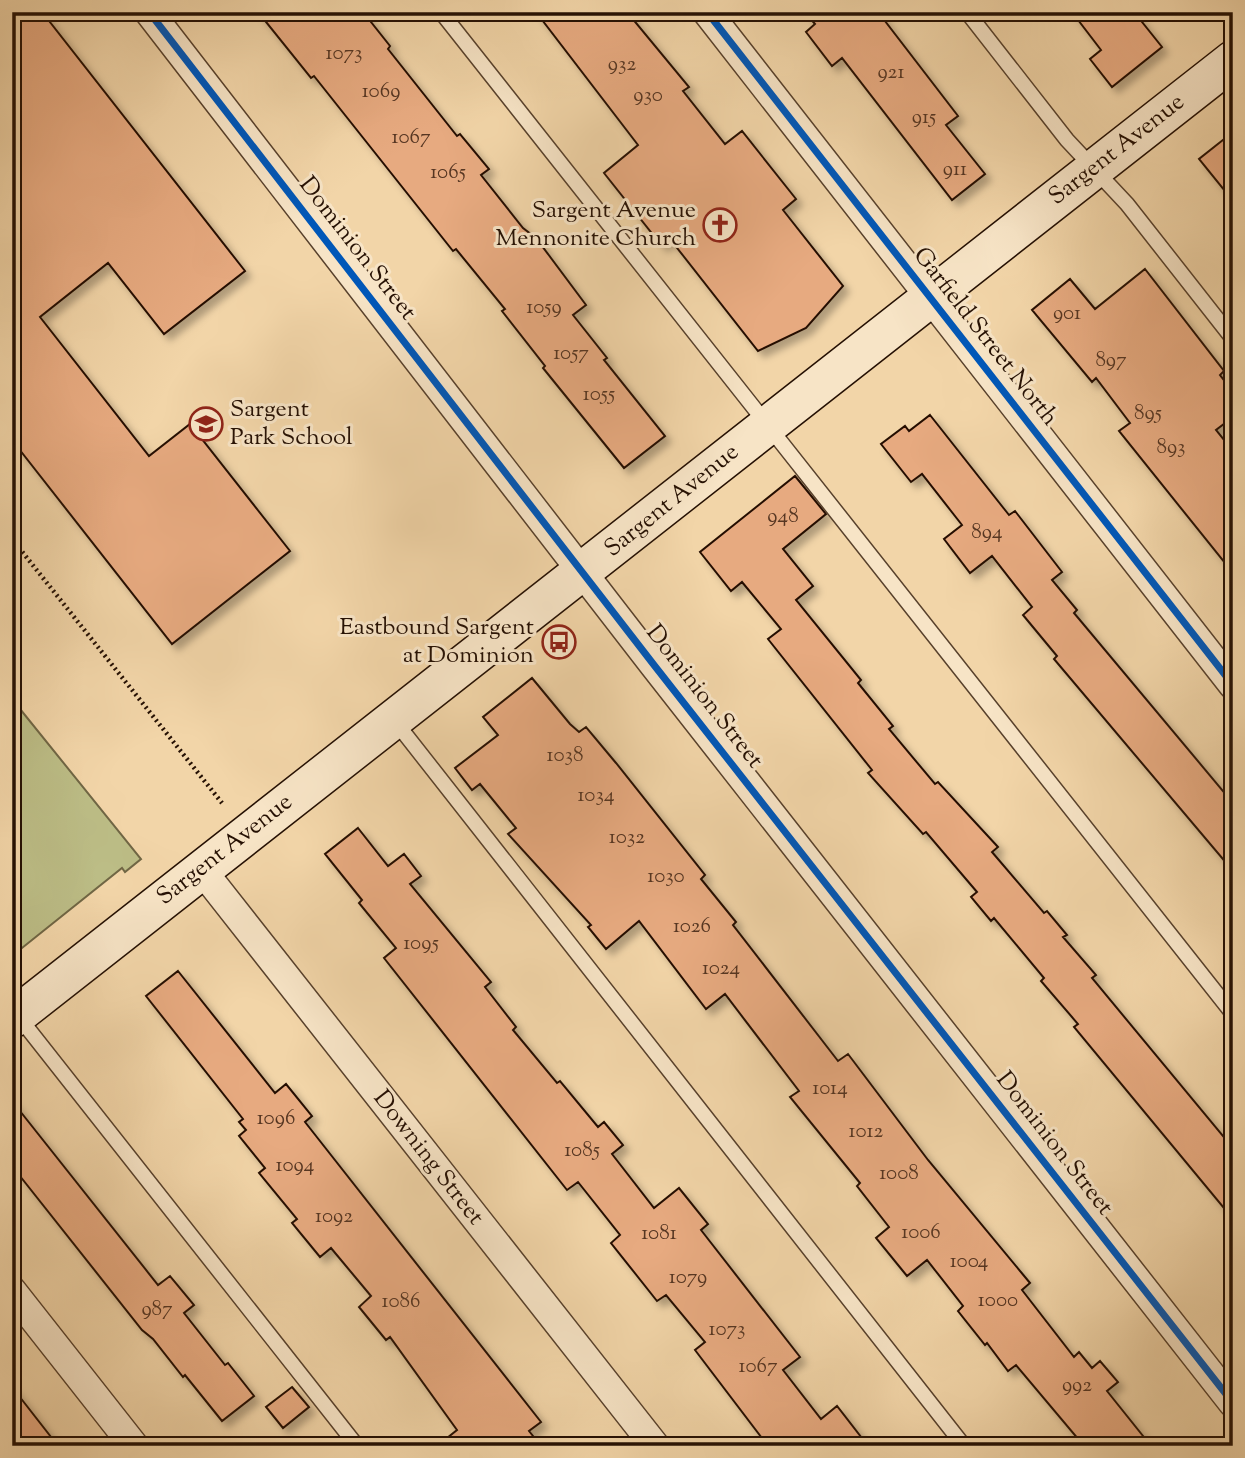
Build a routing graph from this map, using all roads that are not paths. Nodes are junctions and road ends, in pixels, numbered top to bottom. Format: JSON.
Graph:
{"nodes":[{"id":1,"x":149,"y":12,"type":"edge"},
{"id":2,"x":441,"y":12,"type":"edge"},
{"id":3,"x":707,"y":12,"type":"edge"},
{"id":4,"x":967,"y":12,"type":"edge"},
{"id":5,"x":1233,"y":60,"type":"edge"},
{"id":6,"x":1093,"y":168,"type":"junction"},
{"id":7,"x":930,"y":299,"type":"junction"},
{"id":8,"x":1233,"y":339,"type":"edge"},
{"id":9,"x":766,"y":425,"type":"junction"},
{"id":10,"x":583,"y":572,"type":"junction"},
{"id":11,"x":1233,"y":685,"type":"edge"},
{"id":12,"x":392,"y":718,"type":"junction"},
{"id":13,"x":201,"y":869,"type":"junction"},
{"id":14,"x":1233,"y":1014,"type":"edge"},
{"id":15,"x":15,"y":1017,"type":"edge"},
{"id":16,"x":12,"y":1291,"type":"edge"},
{"id":17,"x":1233,"y":1403,"type":"edge"},
{"id":18,"x":134,"y":1446,"type":"edge"},
{"id":19,"x":357,"y":1446,"type":"edge"},
{"id":20,"x":655,"y":1446,"type":"edge"},
{"id":21,"x":964,"y":1446,"type":"edge"}],
"edges":[{"from":1,"to":10,"type":"street","name":"Dominion Street"},
{"from":2,"to":9,"type":"lane"},
{"from":3,"to":7,"type":"street","name":"Garfield Street North"},
{"from":4,"to":6,"type":"lane"},
{"from":5,"to":6,"type":"main road","name":"Sargent Avenue"},
{"from":6,"to":7,"type":"main road","name":"Sargent Avenue"},
{"from":6,"to":8,"type":"lane"},
{"from":7,"to":9,"type":"main road","name":"Sargent Avenue"},
{"from":7,"to":11,"type":"street","name":"Garfield Street North"},
{"from":9,"to":10,"type":"main road","name":"Sargent Avenue"},
{"from":9,"to":14,"type":"lane"},
{"from":10,"to":12,"type":"main road","name":"Sargent Avenue"},
{"from":10,"to":17,"type":"street","name":"Dominion Street"},
{"from":12,"to":13,"type":"main road","name":"Sargent Avenue"},
{"from":12,"to":21,"type":"lane"},
{"from":13,"to":15,"type":"main road","name":"Sargent Avenue"},
{"from":13,"to":20,"type":"street","name":"Downing Street"},
{"from":15,"to":19,"type":"lane"},
{"from":16,"to":18,"type":"street"}]}
